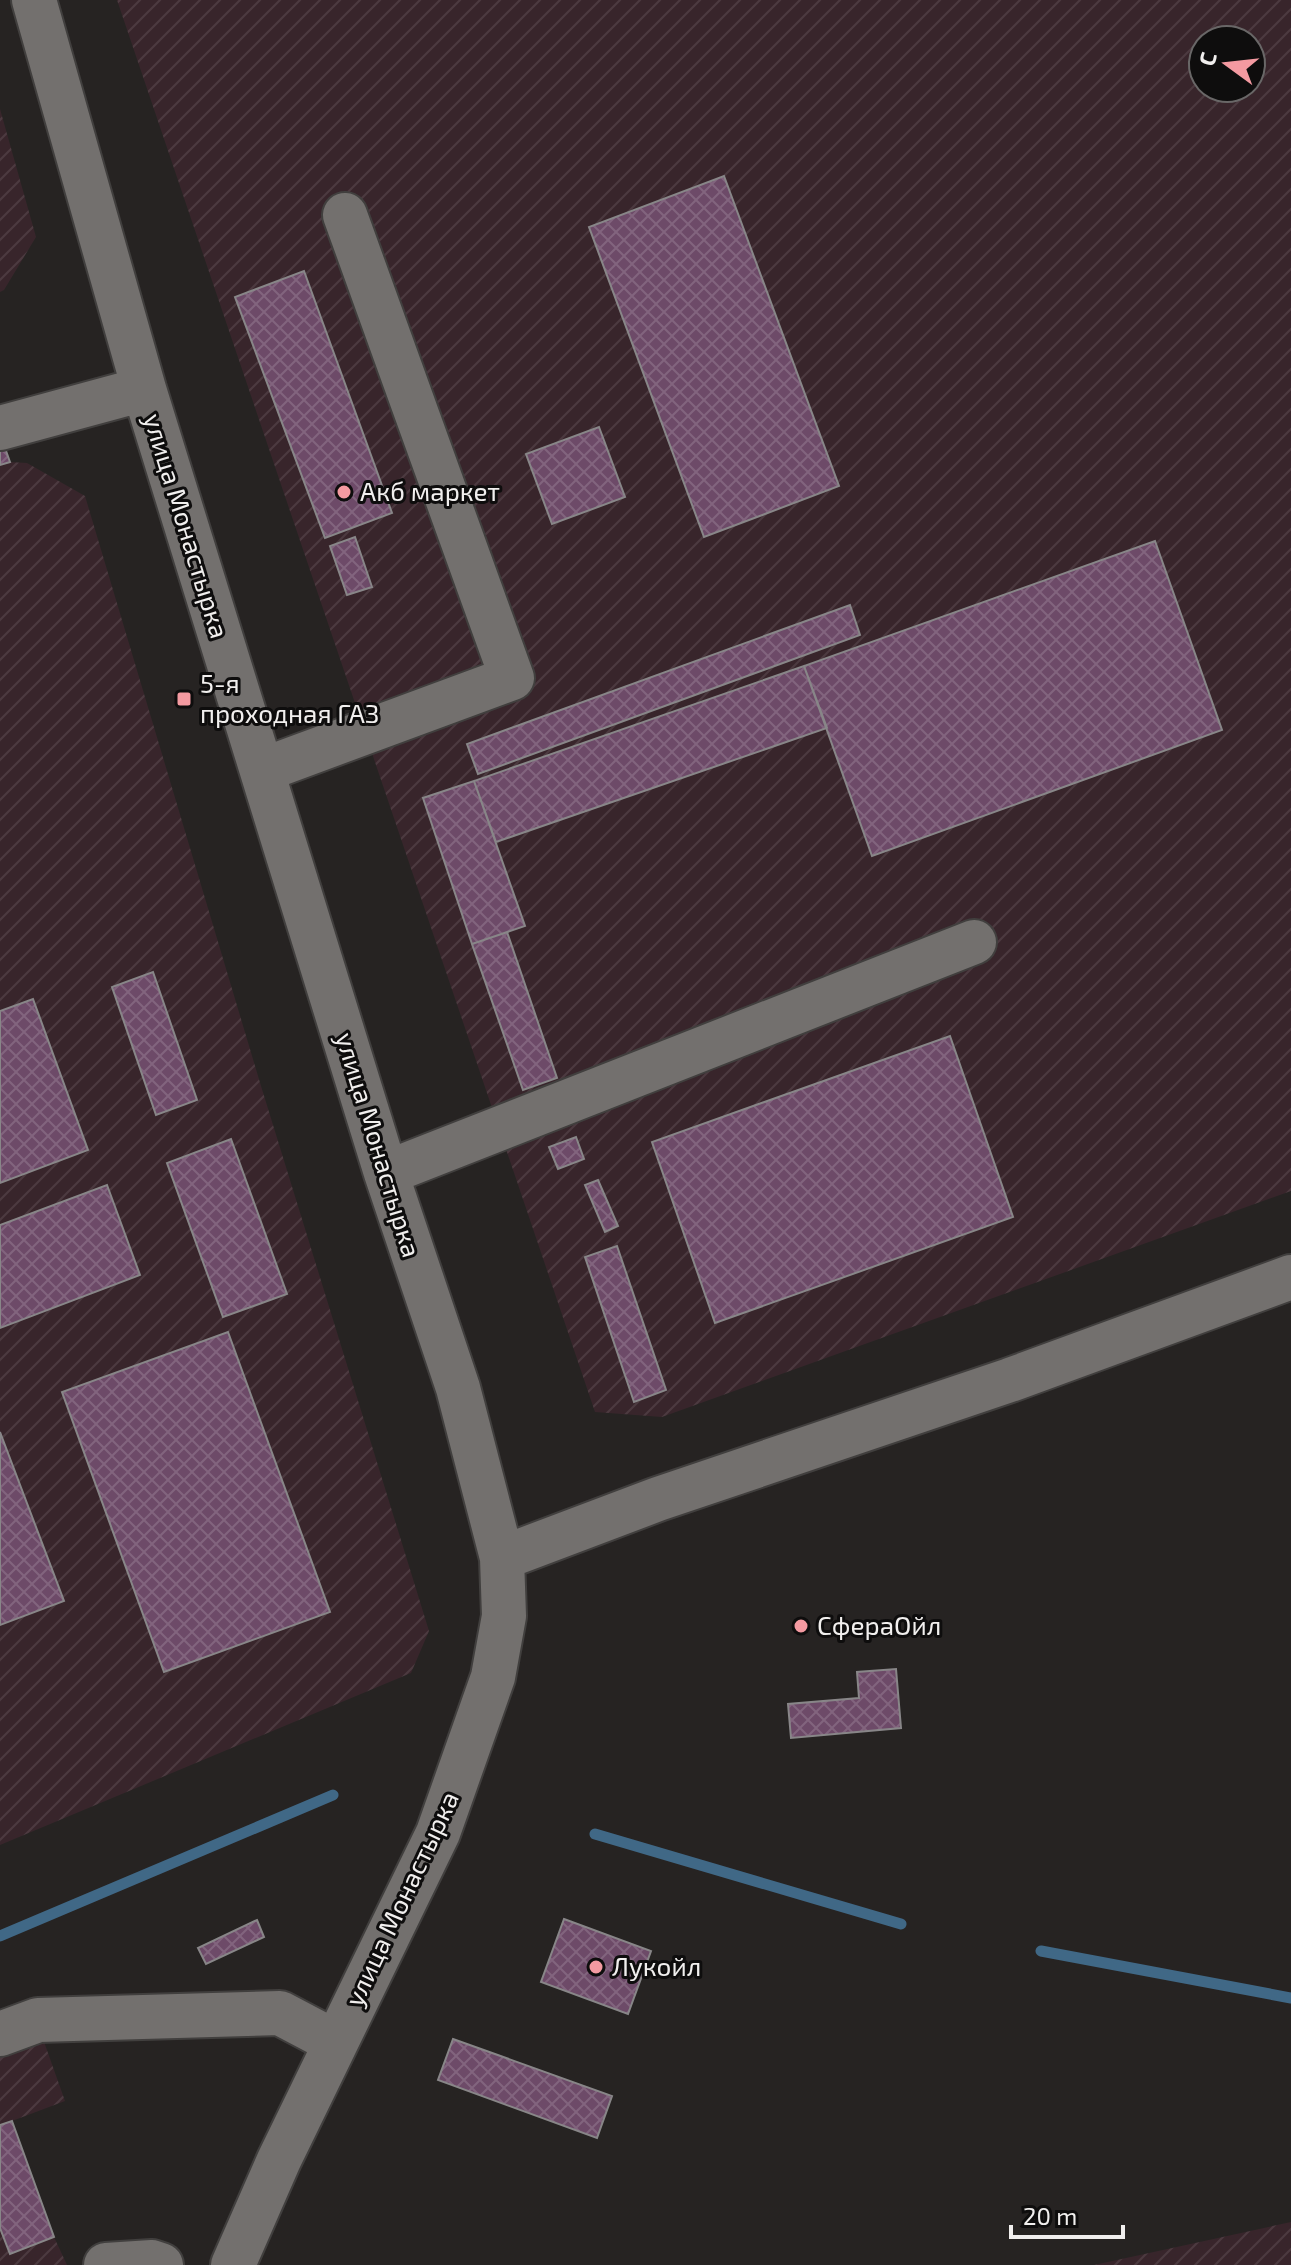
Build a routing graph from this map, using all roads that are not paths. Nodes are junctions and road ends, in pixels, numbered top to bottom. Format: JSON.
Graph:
{"nodes":[{"id":1,"x":34,"y":0,"type":"edge"},
{"id":2,"x":345,"y":215,"type":"dead end"},
{"id":3,"x":144,"y":389,"type":"junction"},
{"id":4,"x":0,"y":428,"type":"edge"},
{"id":5,"x":263,"y":770,"type":"junction"},
{"id":6,"x":974,"y":942,"type":"dead end"},
{"id":7,"x":386,"y":1173,"type":"junction"},
{"id":8,"x":1291,"y":1277,"type":"edge"},
{"id":9,"x":502,"y":1558,"type":"junction"},
{"id":10,"x":0,"y":2034,"type":"edge"},
{"id":11,"x":335,"y":2042,"type":"junction"},
{"id":12,"x":106,"y":2265,"type":"edge"},
{"id":13,"x":161,"y":2265,"type":"edge"},
{"id":14,"x":233,"y":2265,"type":"edge"}],
"edges":[{"from":1,"to":3,"type":"street","name":"улица Монастырка"},
{"from":2,"to":5,"type":"street"},
{"from":3,"to":4,"type":"street"},
{"from":3,"to":5,"type":"street","name":"улица Монастырка"},
{"from":5,"to":7,"type":"street","name":"улица Монастырка"},
{"from":6,"to":7,"type":"street"},
{"from":7,"to":9,"type":"street","name":"улица Монастырка"},
{"from":8,"to":9,"type":"street"},
{"from":9,"to":11,"type":"street","name":"улица Монастырка"},
{"from":10,"to":11,"type":"street"},
{"from":11,"to":14,"type":"street","name":"улица Монастырка"},
{"from":12,"to":13,"type":"street"}]}
